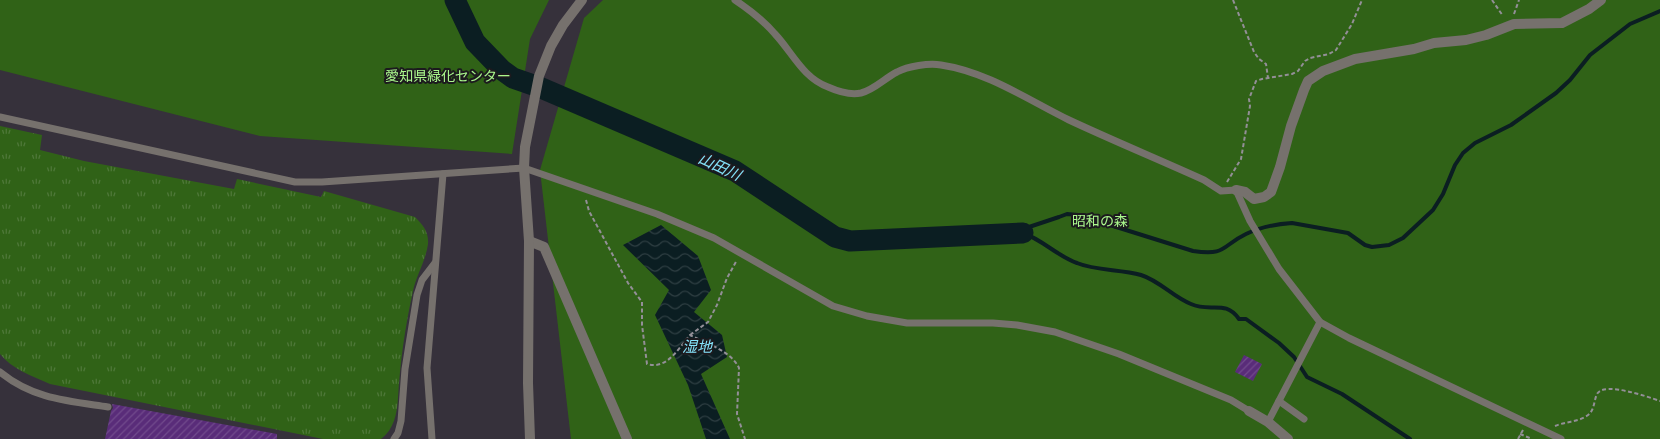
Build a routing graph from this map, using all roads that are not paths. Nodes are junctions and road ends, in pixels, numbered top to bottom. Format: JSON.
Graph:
{"nodes":[{"id":1,"x":582,"y":0,"type":"edge"},
{"id":2,"x":735,"y":0,"type":"edge"},
{"id":3,"x":1600,"y":0,"type":"edge"},
{"id":4,"x":0,"y":117,"type":"edge"},
{"id":5,"x":524,"y":168,"type":"junction"},
{"id":6,"x":443,"y":174,"type":"junction"},
{"id":7,"x":1236,"y":190,"type":"junction"},
{"id":8,"x":528,"y":241,"type":"junction"},
{"id":9,"x":435,"y":262,"type":"junction"},
{"id":10,"x":1320,"y":322,"type":"junction"},
{"id":11,"x":0,"y":372,"type":"edge"},
{"id":12,"x":1279,"y":401,"type":"junction"},
{"id":13,"x":108,"y":407,"type":"dead end"},
{"id":14,"x":1249,"y":411,"type":"joint"},
{"id":15,"x":1304,"y":419,"type":"dead end"},
{"id":16,"x":1268,"y":422,"type":"junction"},
{"id":17,"x":394,"y":439,"type":"edge"},
{"id":18,"x":432,"y":439,"type":"edge"},
{"id":19,"x":530,"y":439,"type":"edge"},
{"id":20,"x":628,"y":439,"type":"edge"},
{"id":21,"x":1288,"y":439,"type":"edge"},
{"id":22,"x":1561,"y":439,"type":"edge"}],
"edges":[{"from":1,"to":5,"type":"street"},
{"from":2,"to":7,"type":"lane"},
{"from":3,"to":7,"type":"street"},
{"from":4,"to":6,"type":"lane"},
{"from":5,"to":6,"type":"lane"},
{"from":5,"to":8,"type":"street"},
{"from":5,"to":14,"type":"lane"},
{"from":6,"to":9,"type":"lane"},
{"from":7,"to":10,"type":"lane"},
{"from":8,"to":19,"type":"street"},
{"from":8,"to":20,"type":"street"},
{"from":9,"to":17,"type":"lane"},
{"from":9,"to":18,"type":"lane"},
{"from":10,"to":12,"type":"lane"},
{"from":10,"to":22,"type":"lane"},
{"from":11,"to":13,"type":"lane"},
{"from":12,"to":15,"type":"lane"},
{"from":12,"to":16,"type":"lane"},
{"from":14,"to":16,"type":"street"},
{"from":16,"to":21,"type":"street"}]}
